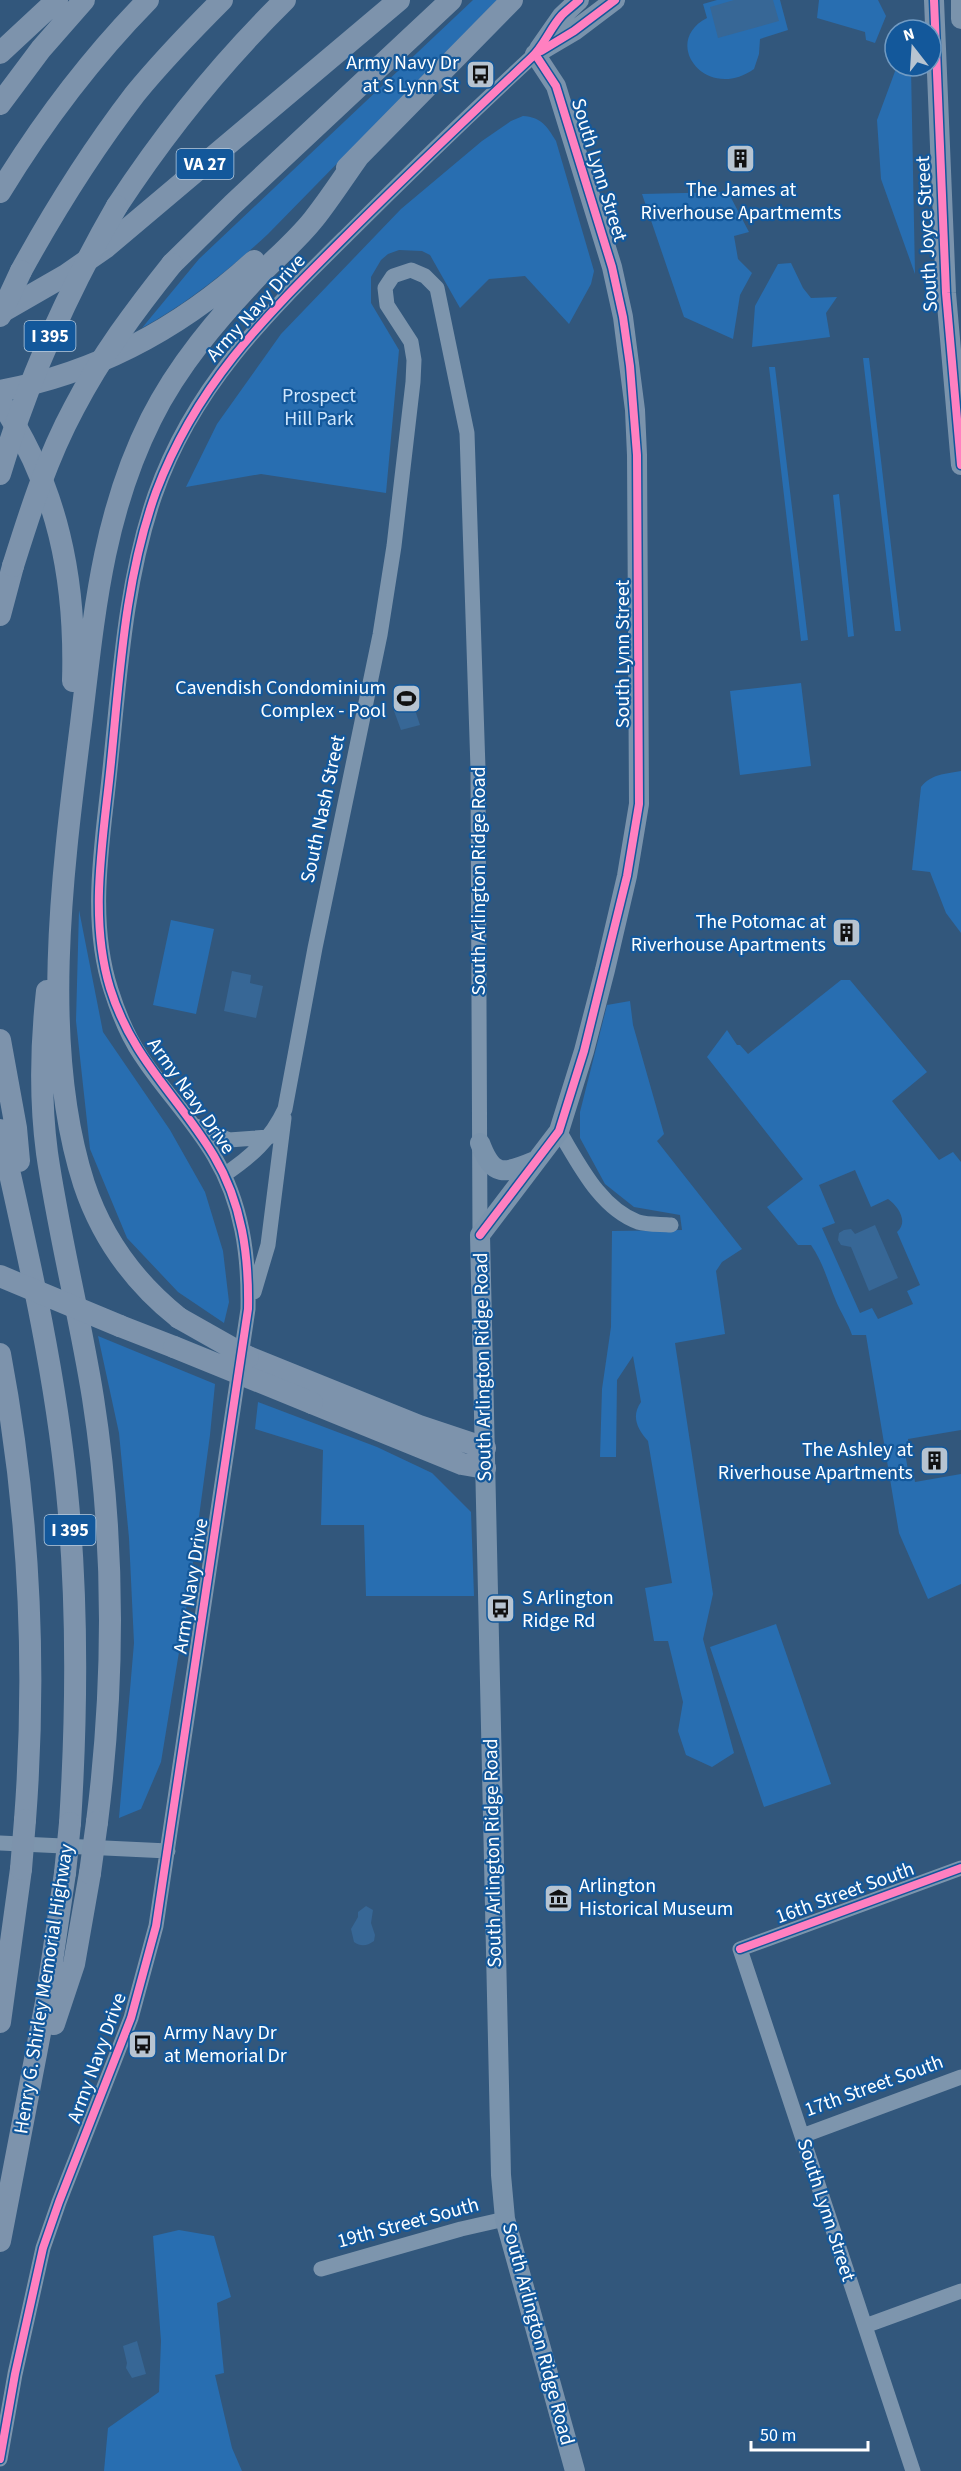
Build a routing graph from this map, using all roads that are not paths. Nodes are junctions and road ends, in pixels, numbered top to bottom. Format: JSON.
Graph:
{"nodes":[{"id":1,"x":57,"y":0,"type":"edge"},
{"id":2,"x":84,"y":0,"type":"edge"},
{"id":3,"x":148,"y":0,"type":"edge"},
{"id":4,"x":203,"y":0,"type":"edge"},
{"id":5,"x":222,"y":0,"type":"edge"},
{"id":6,"x":285,"y":0,"type":"edge"},
{"id":7,"x":399,"y":0,"type":"edge"},
{"id":8,"x":451,"y":0,"type":"edge"},
{"id":9,"x":512,"y":0,"type":"edge"},
{"id":10,"x":519,"y":0,"type":"edge"},
{"id":11,"x":579,"y":0,"type":"edge"},
{"id":12,"x":615,"y":0,"type":"edge"},
{"id":13,"x":934,"y":0,"type":"edge"},
{"id":14,"x":961,"y":0,"type":"edge"},
{"id":15,"x":961,"y":19,"type":"edge"},
{"id":16,"x":493,"y":20,"type":"junction"},
{"id":17,"x":0,"y":54,"type":"edge"},
{"id":18,"x":536,"y":54,"type":"junction"},
{"id":19,"x":164,"y":60,"type":"junction"},
{"id":20,"x":0,"y":104,"type":"edge"},
{"id":21,"x":358,"y":157,"type":"junction"},
{"id":22,"x":0,"y":192,"type":"edge"},
{"id":23,"x":411,"y":270,"type":"joint"},
{"id":24,"x":0,"y":314,"type":"edge"},
{"id":25,"x":10,"y":389,"type":"edge"},
{"id":26,"x":0,"y":401,"type":"edge"},
{"id":27,"x":961,"y":465,"type":"edge"},
{"id":28,"x":0,"y":474,"type":"edge"},
{"id":29,"x":0,"y":615,"type":"edge"},
{"id":30,"x":71,"y":791,"type":"junction"},
{"id":31,"x":62,"y":889,"type":"junction"},
{"id":32,"x":0,"y":1040,"type":"edge"},
{"id":33,"x":285,"y":1109,"type":"junction"},
{"id":34,"x":193,"y":1125,"type":"junction"},
{"id":35,"x":0,"y":1130,"type":"edge"},
{"id":36,"x":559,"y":1131,"type":"junction"},
{"id":37,"x":268,"y":1137,"type":"junction"},
{"id":38,"x":480,"y":1143,"type":"junction"},
{"id":39,"x":535,"y":1161,"type":"junction"},
{"id":40,"x":224,"y":1175,"type":"junction"},
{"id":41,"x":671,"y":1225,"type":"dead end"},
{"id":42,"x":480,"y":1235,"type":"junction"},
{"id":43,"x":26,"y":1240,"type":"junction"},
{"id":44,"x":0,"y":1276,"type":"edge"},
{"id":45,"x":248,"y":1309,"type":"junction"},
{"id":46,"x":0,"y":1354,"type":"edge"},
{"id":47,"x":312,"y":1394,"type":"junction"},
{"id":48,"x":485,"y":1458,"type":"junction"},
{"id":49,"x":0,"y":1842,"type":"edge"},
{"id":50,"x":168,"y":1851,"type":"junction"},
{"id":51,"x":961,"y":1868,"type":"edge"},
{"id":52,"x":740,"y":1949,"type":"joint"},
{"id":53,"x":0,"y":2022,"type":"edge"},
{"id":54,"x":961,"y":2077,"type":"edge"},
{"id":55,"x":28,"y":2099,"type":"junction"},
{"id":56,"x":802,"y":2136,"type":"junction"},
{"id":57,"x":505,"y":2219,"type":"junction"},
{"id":58,"x":0,"y":2241,"type":"edge"},
{"id":59,"x":321,"y":2269,"type":"dead end"},
{"id":60,"x":961,"y":2292,"type":"edge"},
{"id":61,"x":865,"y":2326,"type":"junction"},
{"id":62,"x":0,"y":2459,"type":"edge"},
{"id":63,"x":575,"y":2471,"type":"edge"},
{"id":64,"x":913,"y":2471,"type":"edge"}],
"edges":[{"from":1,"to":17,"type":"highway"},
{"from":2,"to":20,"type":"highway"},
{"from":3,"to":22,"type":"highway"},
{"from":4,"to":19,"type":"highway"},
{"from":5,"to":19,"type":"highway"},
{"from":6,"to":28,"type":"highway","number":"I 395","bridge":true},
{"from":7,"to":24,"type":"highway","number":"VA 27"},
{"from":8,"to":29,"type":"highway","bridge":true},
{"from":9,"to":16,"type":"highway"},
{"from":10,"to":16,"type":"highway"},
{"from":11,"to":18,"type":"main road","name":"Army Navy Drive"},
{"from":12,"to":18,"type":"main road","name":"Army Navy Drive"},
{"from":13,"to":27,"type":"main road","name":"South Joyce Street"},
{"from":14,"to":15,"type":"main road"},
{"from":16,"to":21,"type":"highway"},
{"from":18,"to":34,"type":"street","name":"Army Navy Drive"},
{"from":18,"to":36,"type":"main road","name":"South Lynn Street"},
{"from":19,"to":24,"type":"highway","bridge":true},
{"from":21,"to":25,"type":"highway"},
{"from":21,"to":30,"type":"highway"},
{"from":23,"to":33,"type":"street","name":"South Nash Street"},
{"from":23,"to":38,"type":"street","name":"South Arlington Ridge Road"},
{"from":26,"to":30,"type":"highway"},
{"from":30,"to":31,"type":"highway"},
{"from":31,"to":47,"type":"highway","bridge":true},
{"from":31,"to":55,"type":"highway","bridge":true},
{"from":32,"to":43,"type":"highway"},
{"from":33,"to":37,"type":"street","name":"South Nash Street"},
{"from":33,"to":45,"type":"street"},
{"from":34,"to":37,"type":"street"},
{"from":34,"to":40,"type":"street","name":"Army Navy Drive"},
{"from":35,"to":43,"type":"highway","name":"Henry G. Shirley Memorial Highway","number":"I 395"},
{"from":36,"to":39,"type":"main road","name":"South Lynn Street"},
{"from":36,"to":41,"type":"street"},
{"from":37,"to":40,"type":"street","name":"South Nash Street"},
{"from":38,"to":39,"type":"main road"},
{"from":38,"to":42,"type":"street","name":"South Arlington Ridge Road"},
{"from":39,"to":42,"type":"main road","name":"South Lynn Street"},
{"from":40,"to":45,"type":"street","name":"Army Navy Drive"},
{"from":42,"to":48,"type":"main road","name":"South Arlington Ridge Road"},
{"from":43,"to":55,"type":"highway","name":"Henry G. Shirley Memorial Highway","number":"I 395","bridge":true},
{"from":44,"to":47,"type":"highway","bridge":true},
{"from":45,"to":50,"type":"street","name":"Army Navy Drive"},
{"from":46,"to":53,"type":"highway","bridge":true},
{"from":47,"to":48,"type":"highway"},
{"from":48,"to":57,"type":"main road","name":"South Arlington Ridge Road"},
{"from":49,"to":50,"type":"street"},
{"from":50,"to":62,"type":"street","name":"Army Navy Drive"},
{"from":51,"to":52,"type":"street","name":"16th Street South"},
{"from":52,"to":56,"type":"street","name":"South Lynn Street"},
{"from":54,"to":56,"type":"street","name":"17th Street South"},
{"from":55,"to":58,"type":"highway","name":"Henry G. Shirley Memorial Highway","number":"I 395"},
{"from":56,"to":61,"type":"street","name":"South Lynn Street"},
{"from":57,"to":59,"type":"street","name":"19th Street South"},
{"from":57,"to":63,"type":"main road","name":"South Arlington Ridge Road"},
{"from":60,"to":61,"type":"street"},
{"from":61,"to":64,"type":"street","name":"South Lynn Street"}]}
